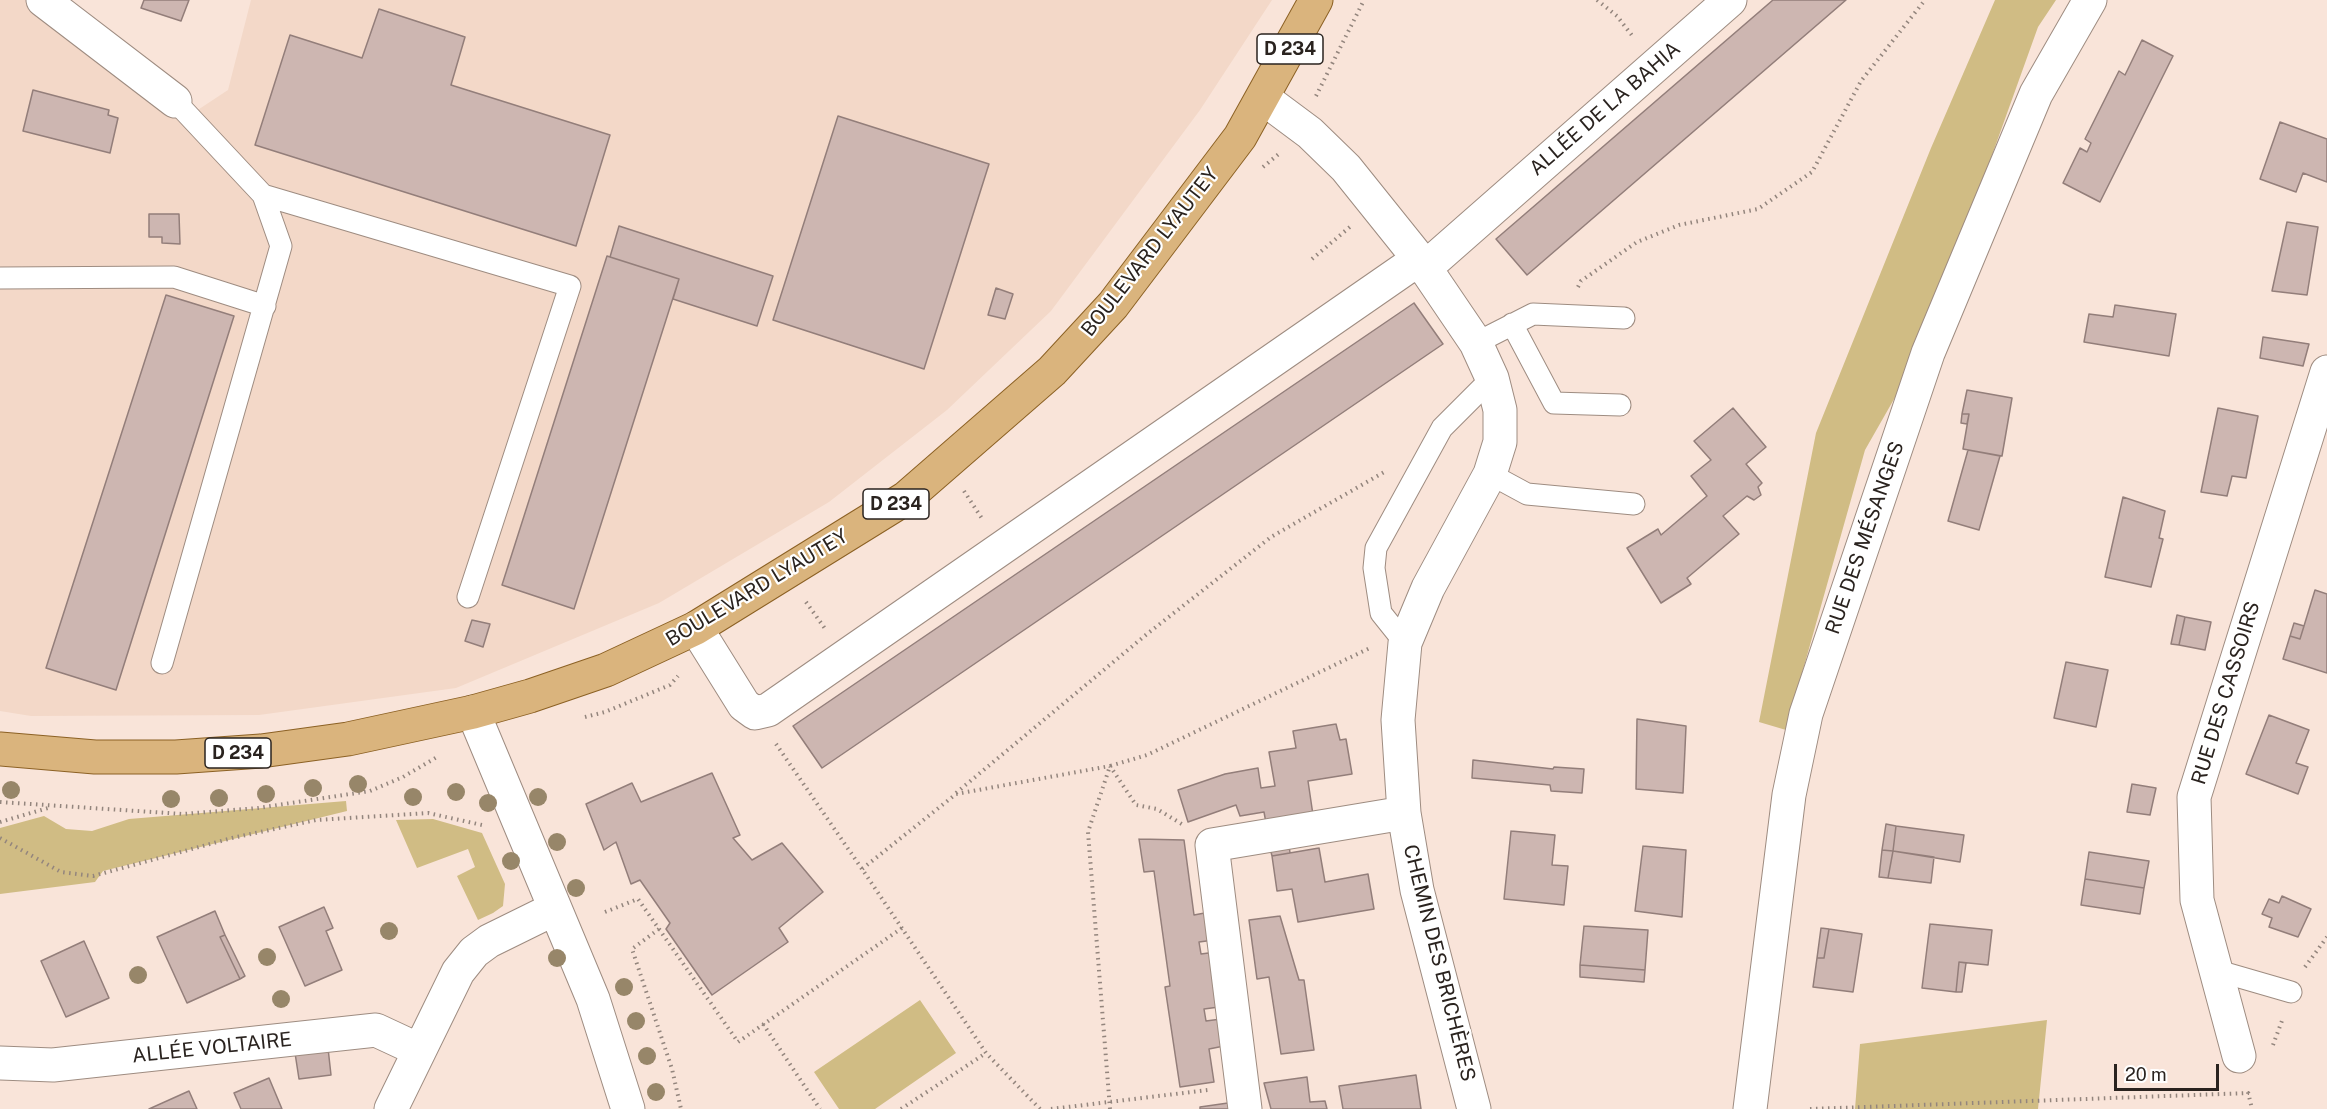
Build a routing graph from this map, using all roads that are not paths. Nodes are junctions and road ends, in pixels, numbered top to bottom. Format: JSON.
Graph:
{"nodes":[{"id":1,"x":43,"y":0,"type":"edge"},
{"id":2,"x":1316,"y":0,"type":"edge"},
{"id":3,"x":1730,"y":0,"type":"edge"},
{"id":4,"x":2090,"y":0,"type":"edge"},
{"id":5,"x":1263,"y":98,"type":"junction"},
{"id":6,"x":175,"y":101,"type":"joint"},
{"id":7,"x":263,"y":195,"type":"junction"},
{"id":8,"x":1422,"y":263,"type":"junction"},
{"id":9,"x":0,"y":278,"type":"edge"},
{"id":10,"x":265,"y":306,"type":"junction"},
{"id":11,"x":1624,"y":318,"type":"dead end"},
{"id":12,"x":1512,"y":324,"type":"junction"},
{"id":13,"x":1476,"y":343,"type":"junction"},
{"id":14,"x":2327,"y":372,"type":"edge"},
{"id":15,"x":1492,"y":378,"type":"junction"},
{"id":16,"x":1620,"y":405,"type":"dead end"},
{"id":17,"x":1490,"y":474,"type":"junction"},
{"id":18,"x":1634,"y":504,"type":"dead end"},
{"id":19,"x":468,"y":597,"type":"dead end"},
{"id":20,"x":696,"y":628,"type":"junction"},
{"id":21,"x":1405,"y":643,"type":"junction"},
{"id":22,"x":162,"y":663,"type":"dead end"},
{"id":23,"x":478,"y":725,"type":"junction"},
{"id":24,"x":0,"y":749,"type":"edge"},
{"id":25,"x":1404,"y":813,"type":"junction"},
{"id":26,"x":554,"y":909,"type":"junction"},
{"id":27,"x":2216,"y":970,"type":"junction"},
{"id":28,"x":2291,"y":992,"type":"dead end"},
{"id":29,"x":418,"y":1050,"type":"junction"},
{"id":30,"x":2239,"y":1056,"type":"dead end"},
{"id":31,"x":0,"y":1063,"type":"edge"},
{"id":32,"x":1243,"y":1097,"type":"edge"},
{"id":33,"x":391,"y":1109,"type":"edge"},
{"id":34,"x":628,"y":1109,"type":"edge"},
{"id":35,"x":1474,"y":1109,"type":"edge"},
{"id":36,"x":1750,"y":1109,"type":"edge"}],
"edges":[{"from":1,"to":6,"type":"street"},
{"from":2,"to":5,"type":"main road","name":"BOULEVARD LYAUTEY","number":"D 234"},
{"from":3,"to":8,"type":"street","name":"ALLÉE DE LA BAHIA"},
{"from":4,"to":36,"type":"street","name":"RUE DES MÉSANGES"},
{"from":5,"to":8,"type":"street","name":"CHEMIN DES BRICHÈRES"},
{"from":5,"to":20,"type":"main road","name":"BOULEVARD LYAUTEY","number":"D 234"},
{"from":6,"to":7,"type":"lane"},
{"from":7,"to":10,"type":"lane"},
{"from":7,"to":19,"type":"lane"},
{"from":8,"to":13,"type":"street","name":"CHEMIN DES BRICHÈRES"},
{"from":8,"to":20,"type":"street","name":"ALLÉE DE LA BAHIA"},
{"from":9,"to":10,"type":"lane"},
{"from":10,"to":22,"type":"lane"},
{"from":11,"to":12,"type":"lane"},
{"from":12,"to":13,"type":"lane"},
{"from":12,"to":16,"type":"lane"},
{"from":13,"to":15,"type":"street","name":"CHEMIN DES BRICHÈRES"},
{"from":14,"to":27,"type":"street","name":"RUE DES CASSOIRS"},
{"from":15,"to":17,"type":"street","name":"CHEMIN DES BRICHÈRES"},
{"from":15,"to":21,"type":"lane"},
{"from":17,"to":18,"type":"lane"},
{"from":17,"to":21,"type":"street","name":"CHEMIN DES BRICHÈRES"},
{"from":20,"to":23,"type":"main road","name":"BOULEVARD LYAUTEY","number":"D 234"},
{"from":21,"to":25,"type":"street","name":"CHEMIN DES BRICHÈRES"},
{"from":23,"to":24,"type":"main road","name":"BOULEVARD LYAUTEY","number":"D 234"},
{"from":23,"to":26,"type":"street"},
{"from":25,"to":32,"type":"street"},
{"from":25,"to":35,"type":"street","name":"CHEMIN DES BRICHÈRES"},
{"from":26,"to":29,"type":"street"},
{"from":26,"to":34,"type":"street"},
{"from":27,"to":28,"type":"lane"},
{"from":27,"to":30,"type":"street","name":"RUE DES CASSOIRS"},
{"from":29,"to":31,"type":"street","name":"ALLÉE VOLTAIRE"},
{"from":29,"to":33,"type":"street"}]}
